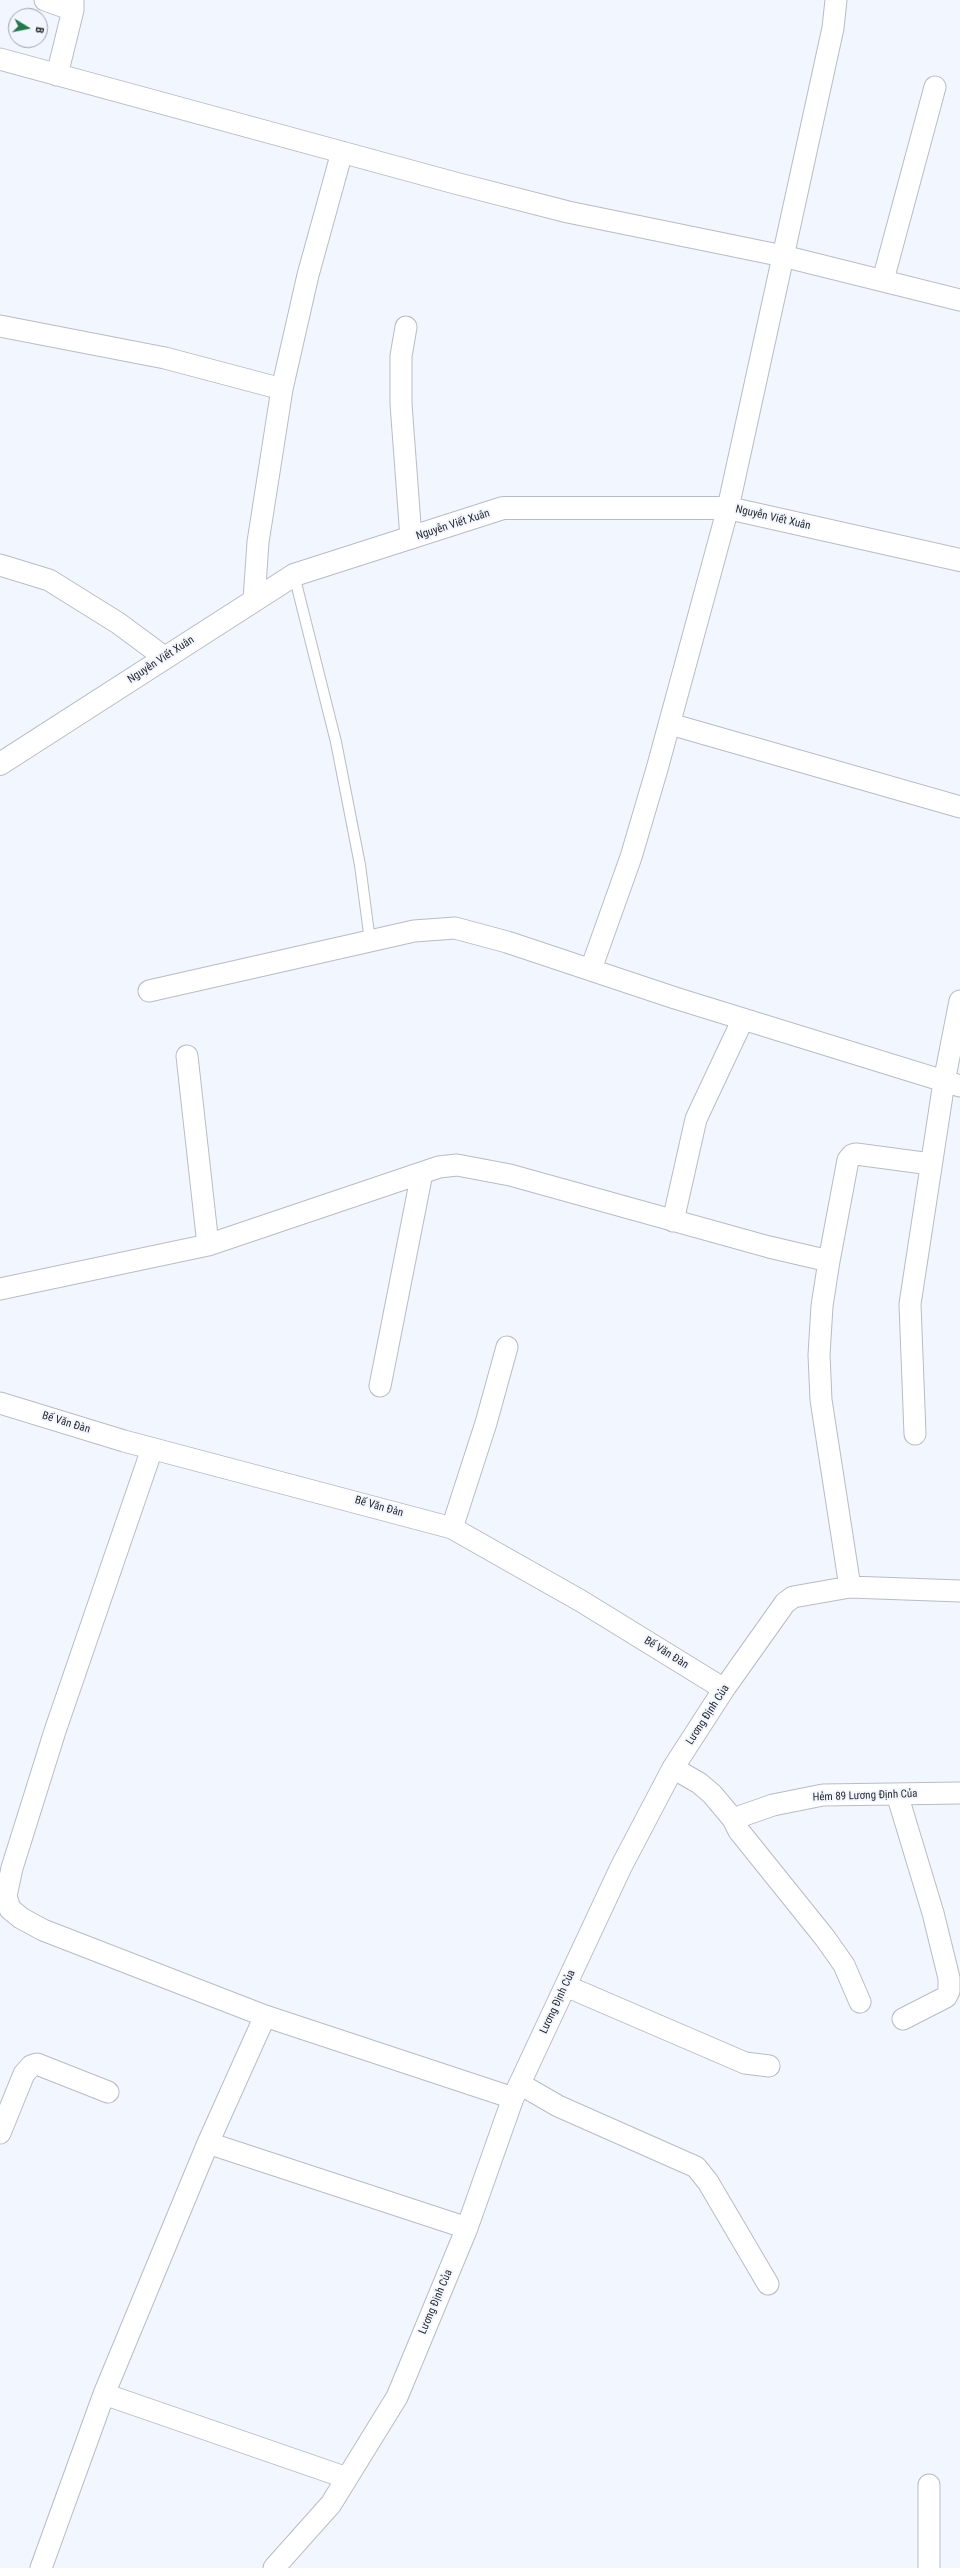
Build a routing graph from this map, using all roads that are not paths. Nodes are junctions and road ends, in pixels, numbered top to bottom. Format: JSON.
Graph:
{"nodes":[{"id":1,"x":45,"y":0,"type":"edge"},
{"id":2,"x":836,"y":0,"type":"edge"},
{"id":3,"x":73,"y":5,"type":"edge"},
{"id":4,"x":0,"y":59,"type":"edge"},
{"id":5,"x":57,"y":75,"type":"junction"},
{"id":6,"x":935,"y":87,"type":"dead end"},
{"id":7,"x":342,"y":152,"type":"junction"},
{"id":8,"x":783,"y":256,"type":"junction"},
{"id":9,"x":883,"y":280,"type":"junction"},
{"id":10,"x":960,"y":300,"type":"edge"},
{"id":11,"x":0,"y":326,"type":"edge"},
{"id":12,"x":406,"y":327,"type":"dead end"},
{"id":13,"x":282,"y":389,"type":"junction"},
{"id":14,"x":728,"y":508,"type":"junction"},
{"id":15,"x":411,"y":538,"type":"junction"},
{"id":16,"x":960,"y":560,"type":"edge"},
{"id":17,"x":0,"y":565,"type":"edge"},
{"id":18,"x":294,"y":575,"type":"junction"},
{"id":19,"x":254,"y":600,"type":"junction"},
{"id":20,"x":164,"y":657,"type":"junction"},
{"id":21,"x":670,"y":724,"type":"junction"},
{"id":22,"x":0,"y":764,"type":"edge"},
{"id":23,"x":960,"y":807,"type":"edge"},
{"id":24,"x":370,"y":940,"type":"junction"},
{"id":25,"x":590,"y":970,"type":"junction"},
{"id":26,"x":149,"y":991,"type":"dead end"},
{"id":27,"x":960,"y":1001,"type":"edge"},
{"id":28,"x":743,"y":1019,"type":"junction"},
{"id":29,"x":187,"y":1056,"type":"dead end"},
{"id":30,"x":952,"y":1084,"type":"edge"},
{"id":31,"x":931,"y":1164,"type":"junction"},
{"id":32,"x":422,"y":1173,"type":"junction"},
{"id":33,"x":673,"y":1221,"type":"junction"},
{"id":34,"x":208,"y":1246,"type":"junction"},
{"id":35,"x":829,"y":1261,"type":"junction"},
{"id":36,"x":0,"y":1289,"type":"edge"},
{"id":37,"x":507,"y":1347,"type":"dead end"},
{"id":38,"x":380,"y":1386,"type":"dead end"},
{"id":39,"x":0,"y":1403,"type":"edge"},
{"id":40,"x":916,"y":1434,"type":"dead end"},
{"id":41,"x":152,"y":1448,"type":"junction"},
{"id":42,"x":452,"y":1528,"type":"junction"},
{"id":43,"x":850,"y":1587,"type":"junction"},
{"id":44,"x":960,"y":1591,"type":"edge"},
{"id":45,"x":724,"y":1689,"type":"junction"},
{"id":46,"x":673,"y":1768,"type":"junction"},
{"id":47,"x":960,"y":1793,"type":"edge"},
{"id":48,"x":897,"y":1794,"type":"junction"},
{"id":49,"x":733,"y":1819,"type":"junction"},
{"id":50,"x":5,"y":1908,"type":"edge"},
{"id":51,"x":566,"y":1986,"type":"junction"},
{"id":52,"x":860,"y":2002,"type":"dead end"},
{"id":53,"x":265,"y":2016,"type":"junction"},
{"id":54,"x":903,"y":2019,"type":"dead end"},
{"id":55,"x":769,"y":2066,"type":"dead end"},
{"id":56,"x":517,"y":2091,"type":"junction"},
{"id":57,"x":108,"y":2092,"type":"dead end"},
{"id":58,"x":0,"y":2133,"type":"edge"},
{"id":59,"x":208,"y":2143,"type":"junction"},
{"id":60,"x":467,"y":2228,"type":"junction"},
{"id":61,"x":768,"y":2284,"type":"dead end"},
{"id":62,"x":104,"y":2394,"type":"junction"},
{"id":63,"x":347,"y":2478,"type":"junction"},
{"id":64,"x":929,"y":2485,"type":"dead end"},
{"id":65,"x":41,"y":2568,"type":"edge"},
{"id":66,"x":274,"y":2568,"type":"edge"},
{"id":67,"x":929,"y":2568,"type":"edge"}],
"edges":[{"from":1,"to":3,"type":"street"},
{"from":2,"to":8,"type":"street"},
{"from":3,"to":5,"type":"street"},
{"from":4,"to":5,"type":"street"},
{"from":5,"to":7,"type":"street"},
{"from":6,"to":9,"type":"street"},
{"from":7,"to":8,"type":"street"},
{"from":7,"to":13,"type":"street"},
{"from":8,"to":9,"type":"street"},
{"from":8,"to":14,"type":"street"},
{"from":9,"to":10,"type":"street"},
{"from":11,"to":13,"type":"street"},
{"from":12,"to":15,"type":"street"},
{"from":13,"to":19,"type":"street"},
{"from":14,"to":15,"type":"street","name":"Nguyễn Viết Xuân"},
{"from":14,"to":16,"type":"street","name":"Nguyễn Viết Xuân"},
{"from":14,"to":21,"type":"street"},
{"from":15,"to":18,"type":"street","name":"Nguyễn Viết Xuân"},
{"from":17,"to":20,"type":"street"},
{"from":18,"to":19,"type":"street","name":"Nguyễn Viết Xuân"},
{"from":18,"to":24,"type":"lane"},
{"from":19,"to":20,"type":"street","name":"Nguyễn Viết Xuân"},
{"from":20,"to":22,"type":"street","name":"Nguyễn Viết Xuân"},
{"from":21,"to":23,"type":"street"},
{"from":21,"to":25,"type":"street"},
{"from":24,"to":25,"type":"street"},
{"from":24,"to":26,"type":"street"},
{"from":25,"to":28,"type":"street"},
{"from":27,"to":30,"type":"street"},
{"from":28,"to":30,"type":"street"},
{"from":28,"to":33,"type":"street"},
{"from":29,"to":34,"type":"street"},
{"from":30,"to":31,"type":"street"},
{"from":31,"to":35,"type":"street"},
{"from":31,"to":40,"type":"street"},
{"from":32,"to":33,"type":"street"},
{"from":32,"to":34,"type":"street"},
{"from":32,"to":38,"type":"street"},
{"from":33,"to":35,"type":"street"},
{"from":34,"to":36,"type":"street"},
{"from":35,"to":43,"type":"street"},
{"from":37,"to":42,"type":"street"},
{"from":39,"to":41,"type":"street","name":"Bế Văn Đàn"},
{"from":41,"to":42,"type":"street","name":"Bế Văn Đàn"},
{"from":41,"to":50,"type":"street"},
{"from":42,"to":45,"type":"street","name":"Bế Văn Đàn"},
{"from":43,"to":44,"type":"street","name":"Lương Định Của"},
{"from":43,"to":45,"type":"street","name":"Lương Định Của"},
{"from":45,"to":46,"type":"street","name":"Lương Định Của"},
{"from":46,"to":49,"type":"street"},
{"from":46,"to":51,"type":"street","name":"Lương Định Của"},
{"from":47,"to":48,"type":"street","name":"Hẻm 89 Lương Định Của"},
{"from":48,"to":49,"type":"street","name":"Hẻm 89 Lương Định Của"},
{"from":48,"to":54,"type":"street"},
{"from":49,"to":52,"type":"street"},
{"from":50,"to":53,"type":"street"},
{"from":51,"to":55,"type":"street"},
{"from":51,"to":56,"type":"street","name":"Lương Định Của"},
{"from":53,"to":56,"type":"street"},
{"from":53,"to":59,"type":"street"},
{"from":56,"to":60,"type":"street","name":"Lương Định Của"},
{"from":56,"to":61,"type":"street"},
{"from":57,"to":58,"type":"street"},
{"from":59,"to":60,"type":"street"},
{"from":59,"to":62,"type":"street"},
{"from":60,"to":63,"type":"street","name":"Lương Định Của"},
{"from":62,"to":63,"type":"street"},
{"from":62,"to":65,"type":"street"},
{"from":63,"to":66,"type":"street","name":"Lương Định Của"},
{"from":64,"to":67,"type":"street"}]}
